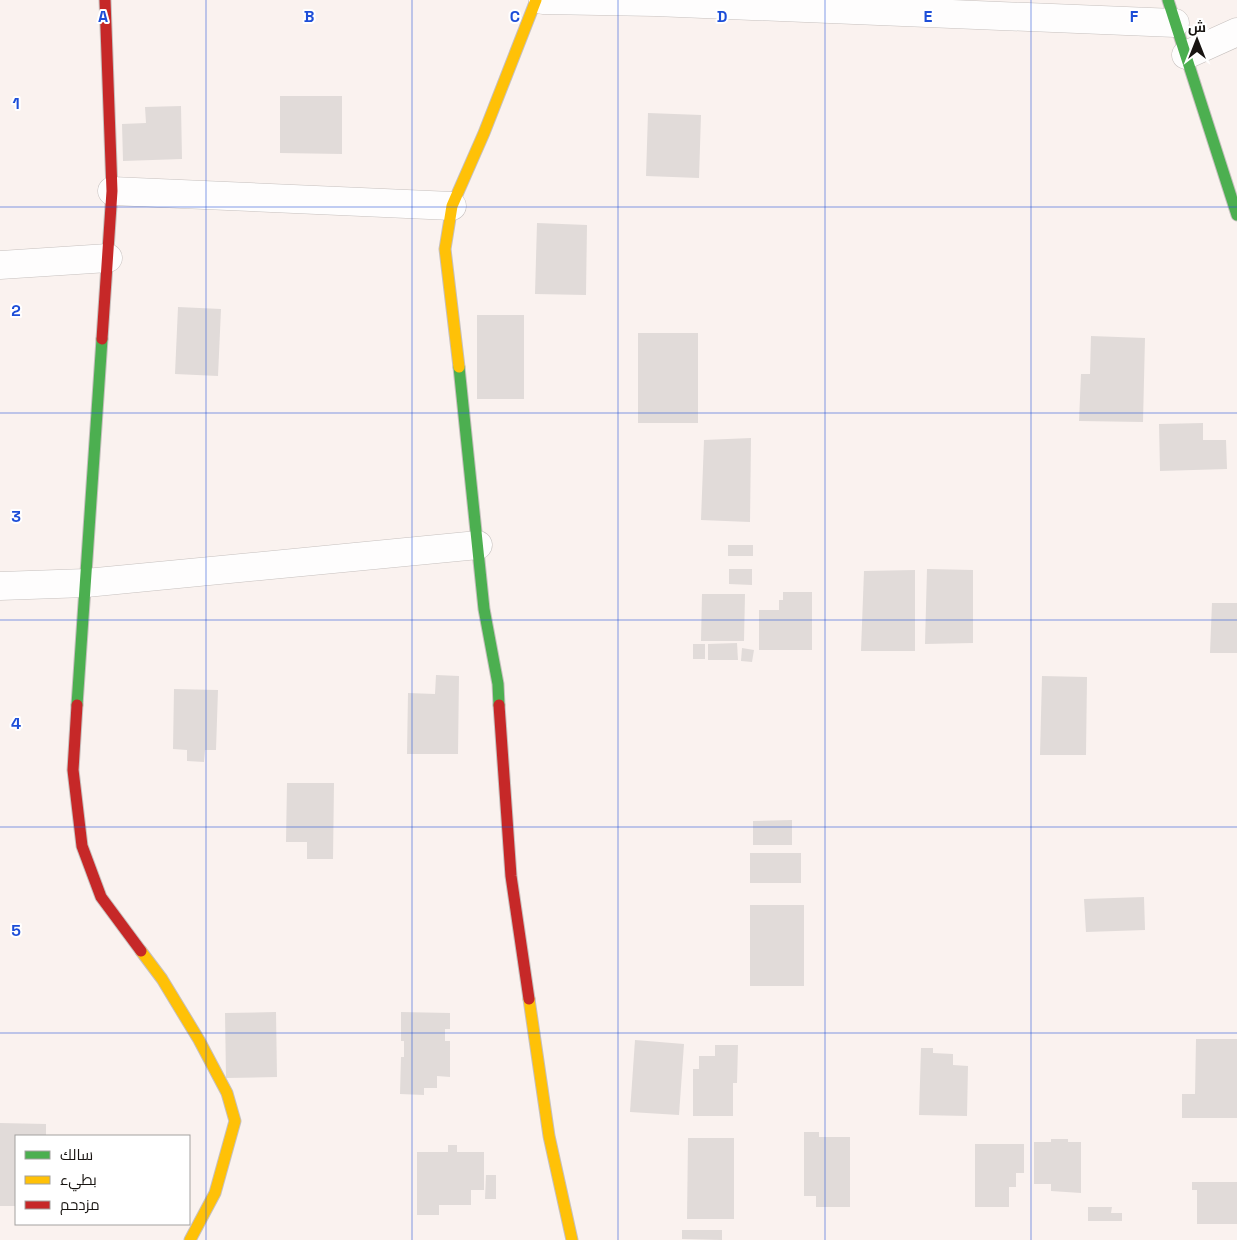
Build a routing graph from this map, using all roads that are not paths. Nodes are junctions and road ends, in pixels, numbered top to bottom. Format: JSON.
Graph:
{"nodes":[{"id":1,"x":105,"y":0,"type":"edge"},
{"id":2,"x":536,"y":0,"type":"edge"},
{"id":3,"x":543,"y":0,"type":"edge"},
{"id":4,"x":654,"y":1,"type":"edge"},
{"id":5,"x":1171,"y":12,"type":"edge"},
{"id":6,"x":1237,"y":32,"type":"edge"},
{"id":7,"x":1186,"y":55,"type":"junction"},
{"id":8,"x":112,"y":191,"type":"junction"},
{"id":9,"x":452,"y":206,"type":"junction"},
{"id":10,"x":1237,"y":215,"type":"edge"},
{"id":11,"x":108,"y":258,"type":"junction"},
{"id":12,"x":0,"y":265,"type":"edge"},
{"id":13,"x":478,"y":545,"type":"junction"},
{"id":14,"x":86,"y":583,"type":"junction"},
{"id":15,"x":0,"y":586,"type":"edge"},
{"id":16,"x":190,"y":1240,"type":"edge"},
{"id":17,"x":572,"y":1240,"type":"edge"}],
"edges":[{"from":1,"to":8,"type":"street"},
{"from":2,"to":9,"type":"street"},
{"from":3,"to":4,"type":"street"},
{"from":4,"to":5,"type":"street"},
{"from":5,"to":7,"type":"street"},
{"from":6,"to":7,"type":"street"},
{"from":7,"to":10,"type":"street"},
{"from":8,"to":9,"type":"street"},
{"from":8,"to":11,"type":"street"},
{"from":9,"to":13,"type":"street"},
{"from":11,"to":12,"type":"street"},
{"from":11,"to":14,"type":"street"},
{"from":13,"to":14,"type":"street"},
{"from":13,"to":17,"type":"street"},
{"from":14,"to":15,"type":"street"},
{"from":14,"to":16,"type":"street"}]}
